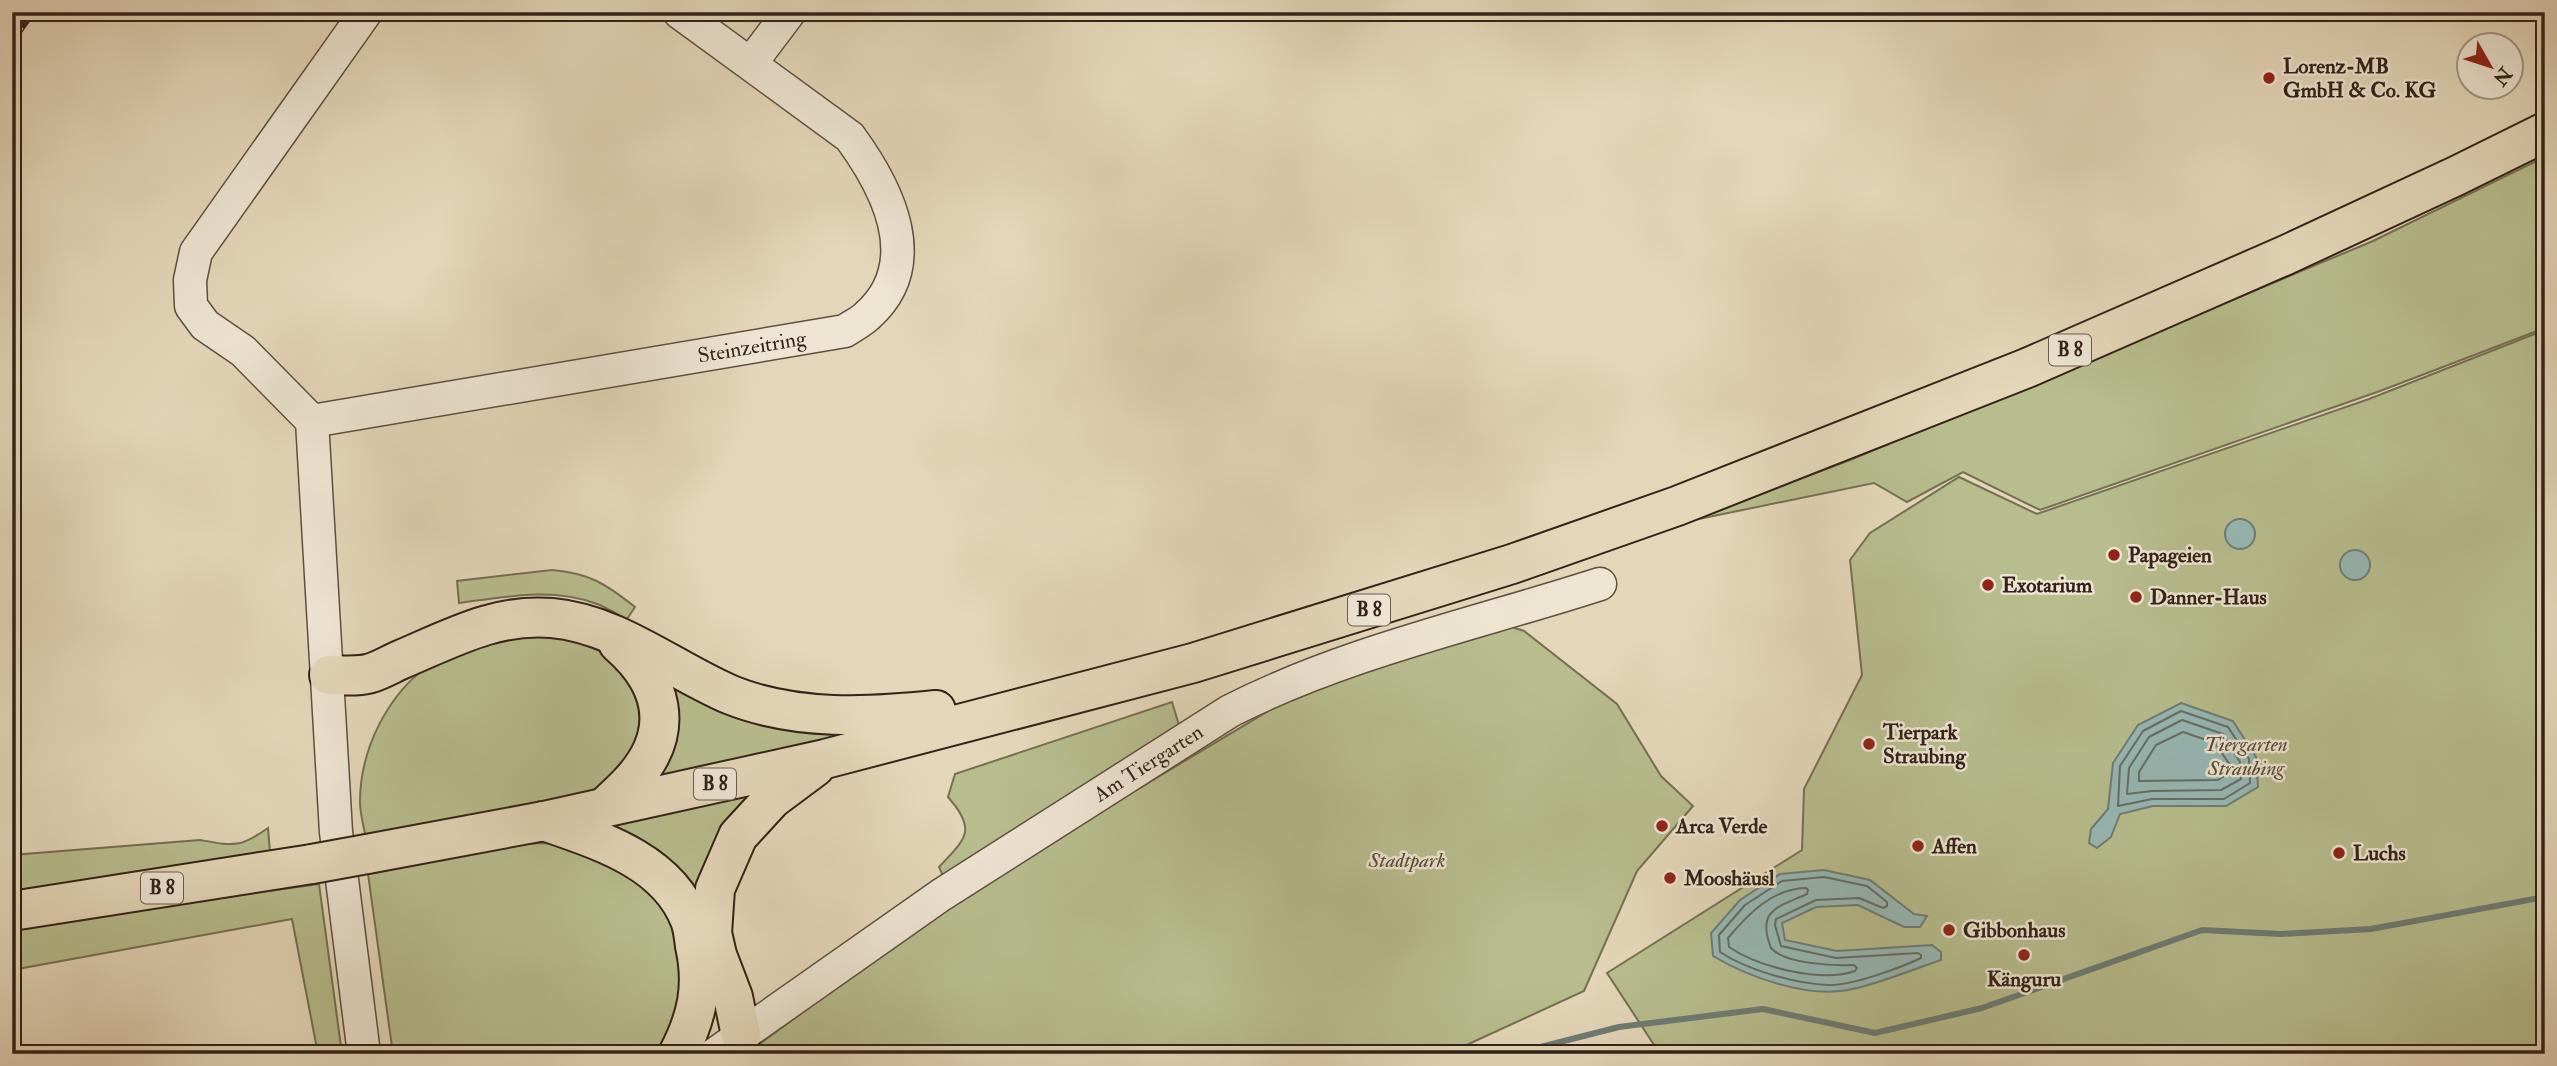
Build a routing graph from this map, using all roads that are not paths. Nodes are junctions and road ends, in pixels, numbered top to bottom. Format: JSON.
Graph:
{"nodes":[{"id":1,"x":366,"y":12,"type":"edge"},
{"id":2,"x":679,"y":12,"type":"edge"},
{"id":3,"x":788,"y":14,"type":"edge"},
{"id":4,"x":751,"y":63,"type":"junction"},
{"id":5,"x":2545,"y":132,"type":"edge"},
{"id":6,"x":312,"y":421,"type":"junction"},
{"id":7,"x":1600,"y":584,"type":"dead end"},
{"id":8,"x":606,"y":633,"type":"junction"},
{"id":9,"x":329,"y":676,"type":"junction"},
{"id":10,"x":1056,"y":698,"type":"junction"},
{"id":11,"x":825,"y":759,"type":"junction"},
{"id":12,"x":604,"y":808,"type":"junction"},
{"id":13,"x":544,"y":821,"type":"junction"},
{"id":14,"x":12,"y":911,"type":"edge"},
{"id":15,"x":698,"y":1007,"type":"junction"},
{"id":16,"x":728,"y":1044,"type":"edge"},
{"id":17,"x":364,"y":1054,"type":"edge"},
{"id":18,"x":678,"y":1054,"type":"edge"}],
"edges":[{"from":1,"to":6,"type":"street"},
{"from":2,"to":4,"type":"street","name":"Steinzeitring"},
{"from":3,"to":4,"type":"street"},
{"from":4,"to":6,"type":"street","name":"Steinzeitring"},
{"from":5,"to":10,"type":"main road","number":"B 8"},
{"from":6,"to":9,"type":"street"},
{"from":7,"to":16,"type":"street","name":"Am Tiergarten"},
{"from":8,"to":9,"type":"main road"},
{"from":8,"to":10,"type":"main road"},
{"from":8,"to":12,"type":"main road"},
{"from":9,"to":17,"type":"street"},
{"from":10,"to":11,"type":"main road","number":"B 8"},
{"from":11,"to":12,"type":"main road","number":"B 8"},
{"from":11,"to":16,"type":"main road"},
{"from":12,"to":13,"type":"main road","number":"B 8"},
{"from":13,"to":14,"type":"main road","number":"B 8","bridge":true},
{"from":13,"to":15,"type":"main road"},
{"from":15,"to":16,"type":"main road"},
{"from":15,"to":18,"type":"main road"}]}
